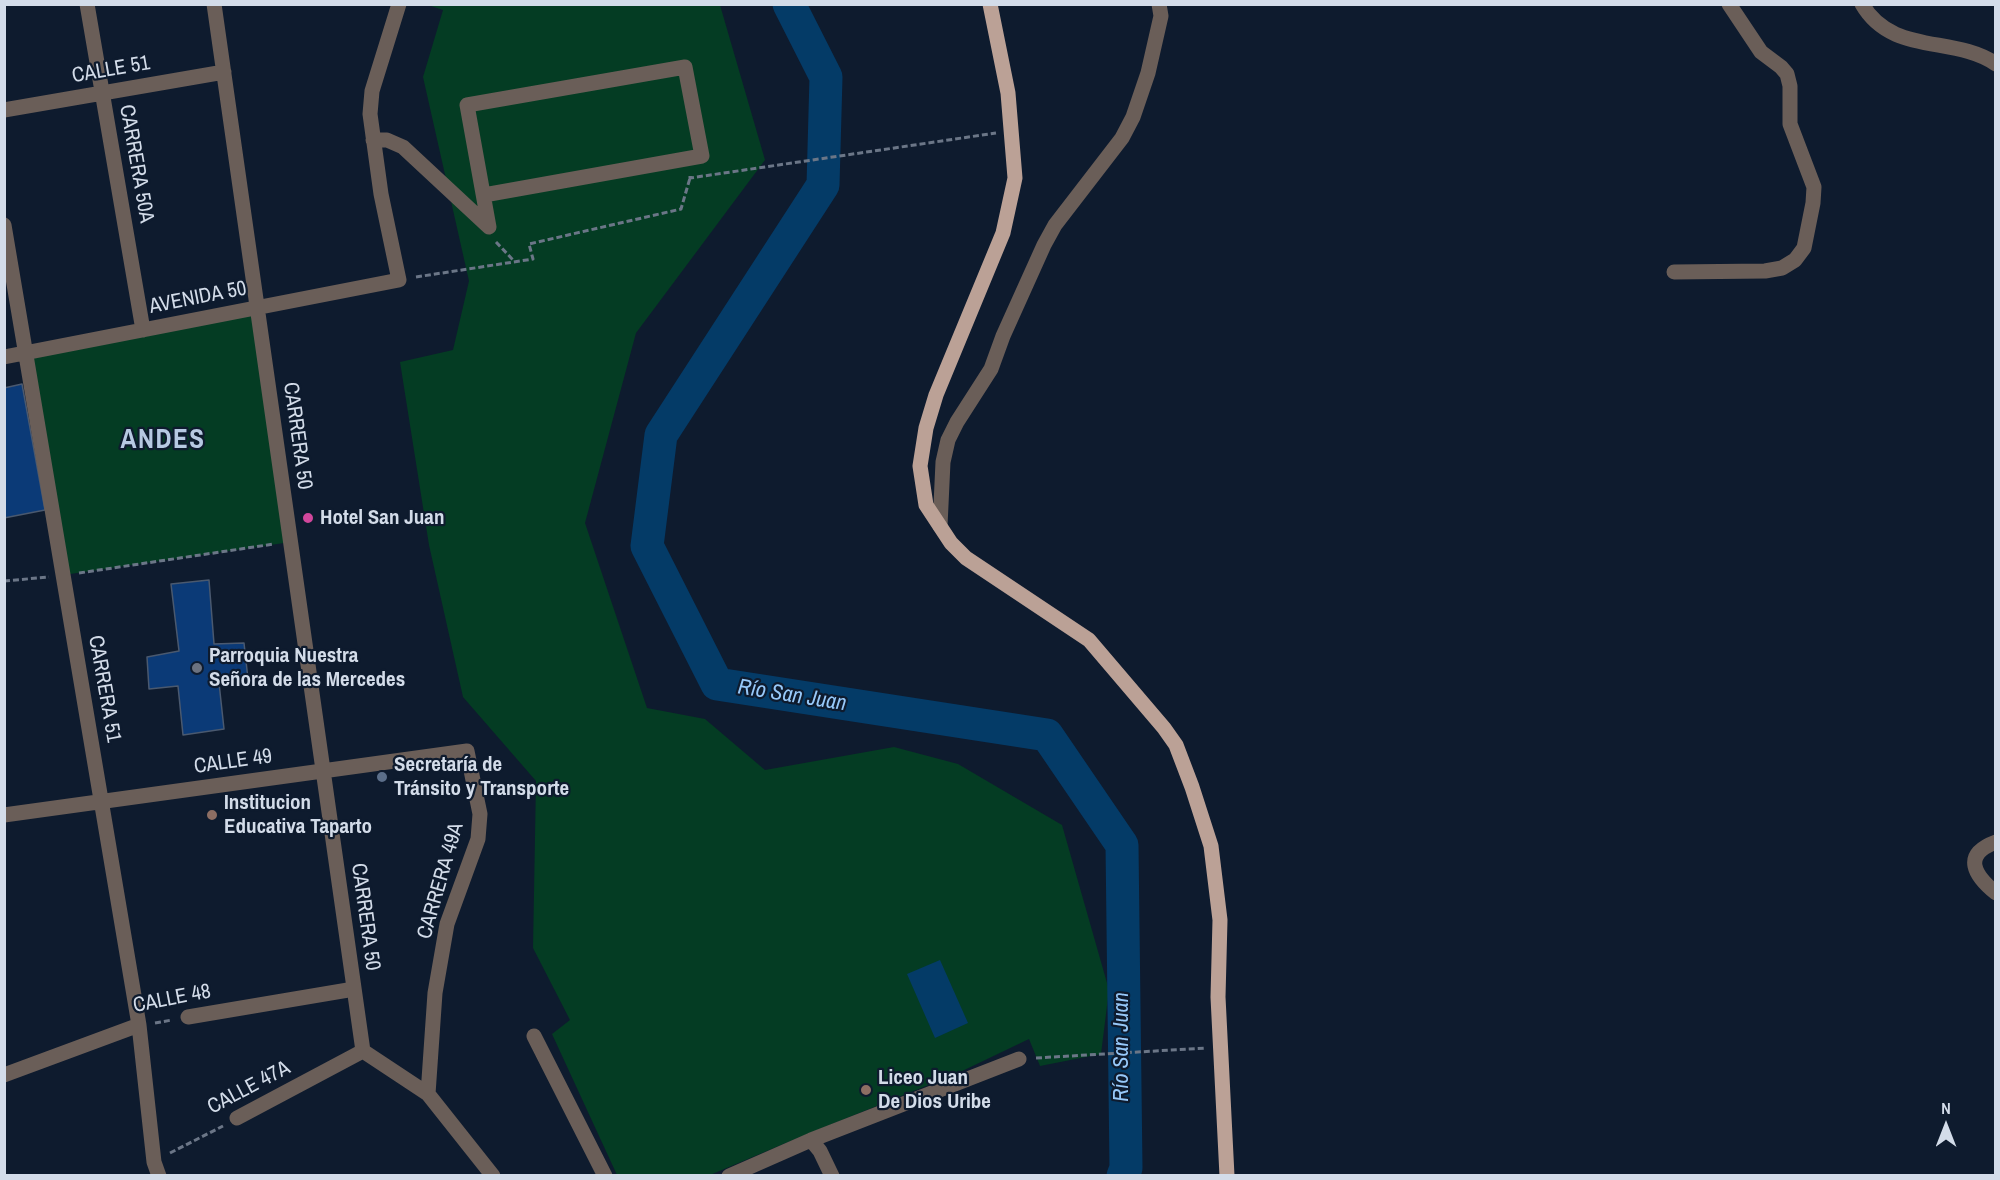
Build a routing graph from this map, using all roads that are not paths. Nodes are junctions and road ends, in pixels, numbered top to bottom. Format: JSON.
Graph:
{"nodes":[{"id":1,"x":87,"y":4,"type":"edge"},
{"id":2,"x":214,"y":4,"type":"edge"},
{"id":3,"x":399,"y":4,"type":"edge"},
{"id":4,"x":990,"y":4,"type":"edge"},
{"id":5,"x":1160,"y":4,"type":"edge"},
{"id":6,"x":1729,"y":4,"type":"edge"},
{"id":7,"x":1862,"y":4,"type":"edge"},
{"id":8,"x":1995,"y":64,"type":"edge"},
{"id":9,"x":224,"y":72,"type":"junction"},
{"id":10,"x":103,"y":93,"type":"junction"},
{"id":11,"x":4,"y":110,"type":"edge"},
{"id":12,"x":373,"y":141,"type":"junction"},
{"id":13,"x":484,"y":195,"type":"junction"},
{"id":14,"x":4,"y":225,"type":"edge"},
{"id":15,"x":1674,"y":272,"type":"dead end"},
{"id":16,"x":258,"y":308,"type":"junction"},
{"id":17,"x":143,"y":330,"type":"junction"},
{"id":18,"x":26,"y":353,"type":"junction"},
{"id":19,"x":4,"y":357,"type":"edge"},
{"id":20,"x":940,"y":526,"type":"junction"},
{"id":21,"x":467,"y":751,"type":"joint"},
{"id":22,"x":323,"y":771,"type":"junction"},
{"id":23,"x":101,"y":801,"type":"junction"},
{"id":24,"x":4,"y":815,"type":"edge"},
{"id":25,"x":1995,"y":842,"type":"edge"},
{"id":26,"x":1995,"y":894,"type":"edge"},
{"id":27,"x":354,"y":988,"type":"junction"},
{"id":28,"x":188,"y":1017,"type":"road end"},
{"id":29,"x":139,"y":1025,"type":"junction"},
{"id":30,"x":534,"y":1036,"type":"dead end"},
{"id":31,"x":363,"y":1051,"type":"junction"},
{"id":32,"x":1019,"y":1059,"type":"road end"},
{"id":33,"x":4,"y":1076,"type":"edge"},
{"id":34,"x":428,"y":1094,"type":"junction"},
{"id":35,"x":237,"y":1118,"type":"road end"},
{"id":36,"x":811,"y":1140,"type":"junction"},
{"id":37,"x":157,"y":1169,"type":"edge"},
{"id":38,"x":493,"y":1176,"type":"edge"},
{"id":39,"x":605,"y":1176,"type":"edge"},
{"id":40,"x":729,"y":1176,"type":"edge"},
{"id":41,"x":832,"y":1176,"type":"edge"},
{"id":42,"x":1227,"y":1176,"type":"edge"}],
"edges":[{"from":1,"to":10,"type":"street","name":"CARRERA 50A"},
{"from":2,"to":9,"type":"street","name":"CARRERA 50"},
{"from":3,"to":12,"type":"street"},
{"from":4,"to":20,"type":"main road"},
{"from":5,"to":20,"type":"street"},
{"from":6,"to":15,"type":"street"},
{"from":7,"to":8,"type":"street"},
{"from":9,"to":10,"type":"street","name":"CALLE 51"},
{"from":9,"to":16,"type":"street","name":"CARRERA 50"},
{"from":10,"to":11,"type":"street","name":"CALLE 51"},
{"from":10,"to":17,"type":"street","name":"CARRERA 50A"},
{"from":12,"to":13,"type":"street"},
{"from":12,"to":16,"type":"street","name":"AVENIDA 50"},
{"from":13,"to":13,"type":"street"},
{"from":14,"to":18,"type":"street","name":"CARRERA 51"},
{"from":16,"to":17,"type":"street","name":"AVENIDA 50"},
{"from":16,"to":22,"type":"street","name":"CARRERA 50"},
{"from":17,"to":18,"type":"street","name":"AVENIDA 50"},
{"from":18,"to":19,"type":"street","name":"AVENIDA 50"},
{"from":18,"to":23,"type":"street","name":"CARRERA 51"},
{"from":20,"to":42,"type":"main road"},
{"from":21,"to":22,"type":"street","name":"CALLE 49"},
{"from":21,"to":34,"type":"street","name":"CARRERA 49A"},
{"from":22,"to":23,"type":"street","name":"CALLE 49"},
{"from":22,"to":27,"type":"street","name":"CARRERA 50"},
{"from":23,"to":24,"type":"street","name":"CALLE 49"},
{"from":23,"to":29,"type":"street","name":"CARRERA 51"},
{"from":25,"to":26,"type":"street"},
{"from":27,"to":28,"type":"street","name":"CALLE 48"},
{"from":27,"to":31,"type":"street","name":"CARRERA 50"},
{"from":29,"to":33,"type":"street","name":"CALLE 48"},
{"from":29,"to":37,"type":"street","name":"CARRERA 51"},
{"from":30,"to":39,"type":"street"},
{"from":31,"to":34,"type":"street"},
{"from":31,"to":35,"type":"street","name":"CALLE 47A"},
{"from":32,"to":36,"type":"street"},
{"from":34,"to":38,"type":"street"},
{"from":36,"to":40,"type":"street"},
{"from":36,"to":41,"type":"street"}]}
